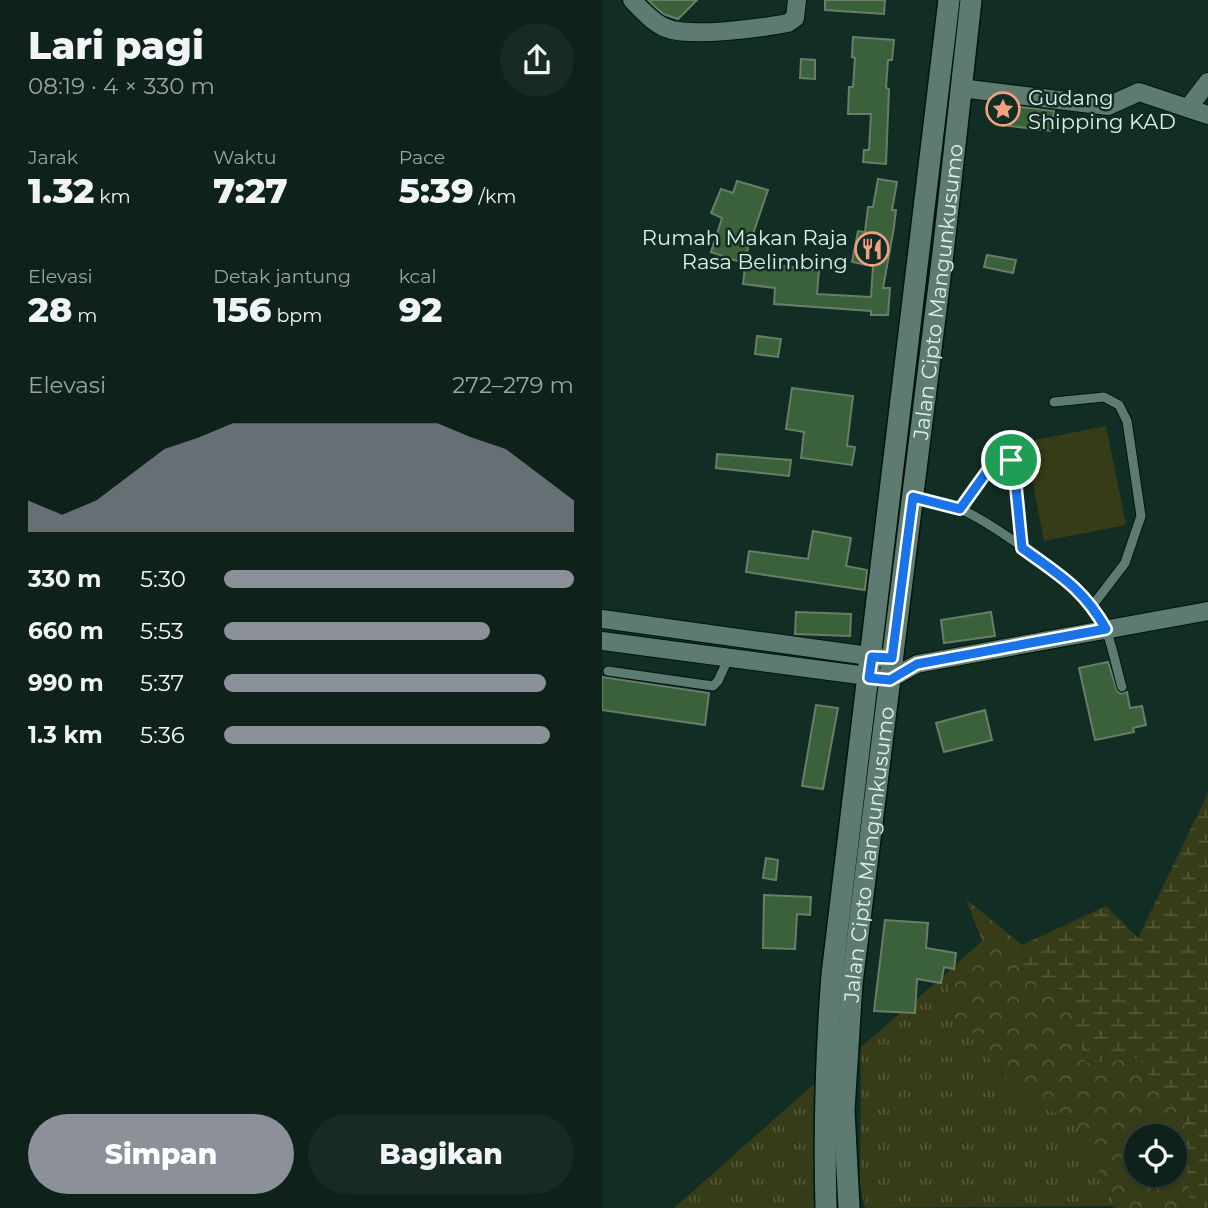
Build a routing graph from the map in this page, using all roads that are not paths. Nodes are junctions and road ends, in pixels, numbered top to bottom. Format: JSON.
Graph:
{"nodes":[{"id":1,"x":632,"y":0,"type":"edge"},
{"id":2,"x":797,"y":0,"type":"edge"},
{"id":3,"x":948,"y":0,"type":"edge"},
{"id":4,"x":971,"y":0,"type":"edge"},
{"id":5,"x":1208,"y":82,"type":"edge"},
{"id":6,"x":960,"y":88,"type":"junction"},
{"id":7,"x":1188,"y":108,"type":"junction"},
{"id":8,"x":1208,"y":115,"type":"edge"},
{"id":9,"x":1054,"y":402,"type":"dead end"},
{"id":10,"x":913,"y":497,"type":"junction"},
{"id":11,"x":960,"y":509,"type":"junction"},
{"id":12,"x":1022,"y":548,"type":"junction"},
{"id":13,"x":1093,"y":606,"type":"junction"},
{"id":14,"x":1208,"y":611,"type":"edge"},
{"id":15,"x":602,"y":619,"type":"edge"},
{"id":16,"x":659,"y":628,"type":"junction"},
{"id":17,"x":1106,"y":629,"type":"junction"},
{"id":18,"x":602,"y":642,"type":"edge"},
{"id":19,"x":657,"y":649,"type":"junction"},
{"id":20,"x":727,"y":659,"type":"junction"},
{"id":21,"x":881,"y":668,"type":"junction"},
{"id":22,"x":608,"y":671,"type":"dead end"},
{"id":23,"x":1122,"y":687,"type":"dead end"},
{"id":24,"x":826,"y":1208,"type":"edge"},
{"id":25,"x":849,"y":1208,"type":"edge"}],
"edges":[{"from":1,"to":2,"type":"street"},
{"from":3,"to":21,"type":"street","name":"Jalan Cipto Mangunkusumo"},
{"from":4,"to":6,"type":"street","name":"Jalan Cipto Mangunkusumo"},
{"from":5,"to":7,"type":"street"},
{"from":6,"to":7,"type":"street"},
{"from":6,"to":10,"type":"street","name":"Jalan Cipto Mangunkusumo"},
{"from":7,"to":8,"type":"street"},
{"from":9,"to":13,"type":"lane"},
{"from":10,"to":11,"type":"lane"},
{"from":10,"to":21,"type":"street","name":"Jalan Cipto Mangunkusumo"},
{"from":11,"to":12,"type":"lane"},
{"from":11,"to":12,"type":"lane"},
{"from":12,"to":13,"type":"lane"},
{"from":13,"to":17,"type":"lane"},
{"from":14,"to":17,"type":"street"},
{"from":15,"to":16,"type":"street"},
{"from":16,"to":19,"type":"street"},
{"from":16,"to":21,"type":"street"},
{"from":17,"to":21,"type":"street"},
{"from":17,"to":23,"type":"lane"},
{"from":18,"to":19,"type":"street"},
{"from":19,"to":20,"type":"street"},
{"from":20,"to":21,"type":"street"},
{"from":20,"to":22,"type":"lane"},
{"from":21,"to":24,"type":"street","name":"Jalan Cipto Mangunkusumo"},
{"from":21,"to":25,"type":"street","name":"Jalan Cipto Mangunkusumo"}]}
